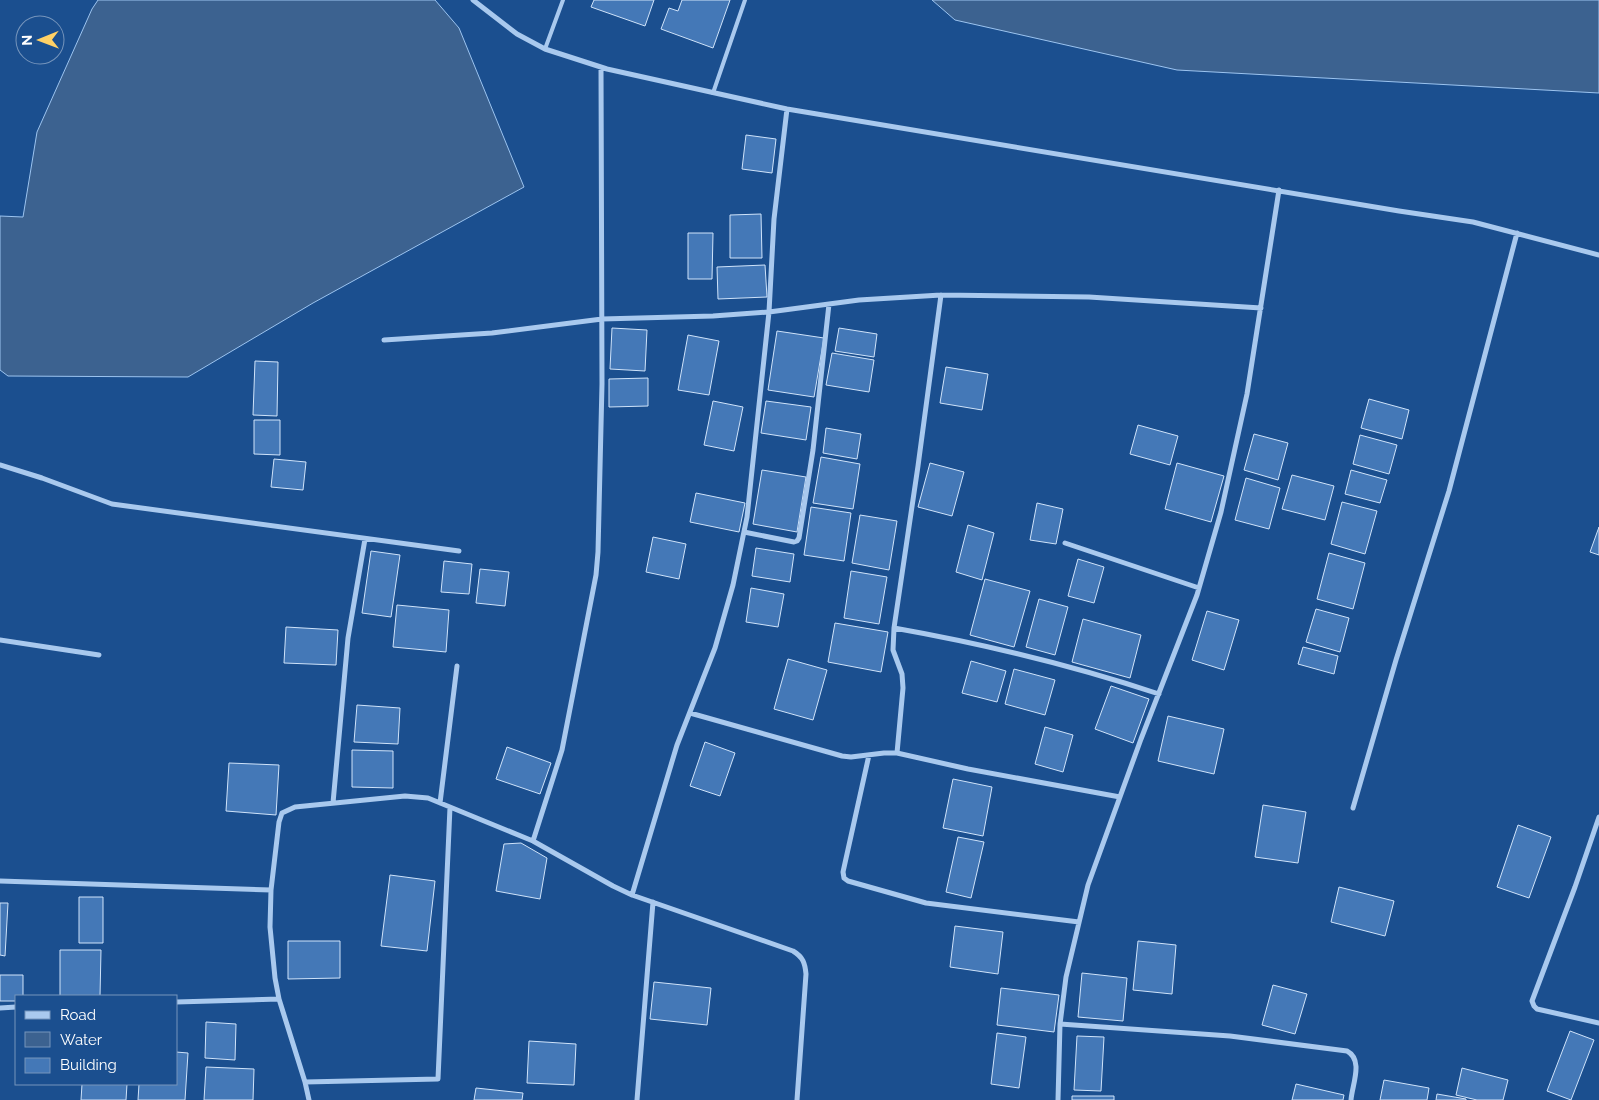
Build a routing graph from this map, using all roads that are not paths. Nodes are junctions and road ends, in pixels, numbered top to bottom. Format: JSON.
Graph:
{"nodes":[{"id":1,"x":473,"y":0,"type":"edge"},
{"id":2,"x":563,"y":0,"type":"edge"},
{"id":3,"x":746,"y":0,"type":"edge"},
{"id":4,"x":545,"y":49,"type":"junction"},
{"id":5,"x":600,"y":67,"type":"junction"},
{"id":6,"x":713,"y":93,"type":"junction"},
{"id":7,"x":787,"y":109,"type":"junction"},
{"id":8,"x":1279,"y":190,"type":"junction"},
{"id":9,"x":1517,"y":233,"type":"junction"},
{"id":10,"x":1599,"y":255,"type":"edge"},
{"id":11,"x":941,"y":295,"type":"junction"},
{"id":12,"x":828,"y":304,"type":"junction"},
{"id":13,"x":1261,"y":308,"type":"junction"},
{"id":14,"x":769,"y":312,"type":"junction"},
{"id":15,"x":602,"y":319,"type":"junction"},
{"id":16,"x":384,"y":340,"type":"dead end"},
{"id":17,"x":0,"y":467,"type":"edge"},
{"id":18,"x":744,"y":532,"type":"junction"},
{"id":19,"x":365,"y":539,"type":"junction"},
{"id":20,"x":1065,"y":543,"type":"dead end"},
{"id":21,"x":459,"y":551,"type":"dead end"},
{"id":22,"x":1198,"y":588,"type":"junction"},
{"id":23,"x":894,"y":628,"type":"junction"},
{"id":24,"x":0,"y":640,"type":"edge"},
{"id":25,"x":99,"y":656,"type":"dead end"},
{"id":26,"x":457,"y":666,"type":"dead end"},
{"id":27,"x":1159,"y":694,"type":"junction"},
{"id":28,"x":690,"y":712,"type":"junction"},
{"id":29,"x":897,"y":753,"type":"junction"},
{"id":30,"x":869,"y":755,"type":"junction"},
{"id":31,"x":1120,"y":797,"type":"junction"},
{"id":32,"x":333,"y":803,"type":"junction"},
{"id":33,"x":440,"y":803,"type":"junction"},
{"id":34,"x":450,"y":807,"type":"junction"},
{"id":35,"x":1353,"y":808,"type":"dead end"},
{"id":36,"x":1599,"y":817,"type":"edge"},
{"id":37,"x":533,"y":841,"type":"junction"},
{"id":38,"x":0,"y":882,"type":"edge"},
{"id":39,"x":271,"y":890,"type":"junction"},
{"id":40,"x":632,"y":895,"type":"junction"},
{"id":41,"x":653,"y":902,"type":"junction"},
{"id":42,"x":1080,"y":922,"type":"junction"},
{"id":43,"x":279,"y":999,"type":"junction"},
{"id":44,"x":178,"y":1002,"type":"edge"},
{"id":45,"x":0,"y":1008,"type":"edge"},
{"id":46,"x":15,"y":1008,"type":"edge"},
{"id":47,"x":1599,"y":1023,"type":"edge"},
{"id":48,"x":1060,"y":1024,"type":"junction"},
{"id":49,"x":306,"y":1082,"type":"junction"},
{"id":50,"x":309,"y":1100,"type":"edge"},
{"id":51,"x":636,"y":1100,"type":"edge"},
{"id":52,"x":797,"y":1100,"type":"edge"},
{"id":53,"x":1058,"y":1100,"type":"edge"},
{"id":54,"x":1351,"y":1100,"type":"edge"}],
"edges":[{"from":1,"to":4,"type":"street"},
{"from":2,"to":4,"type":"lane"},
{"from":3,"to":6,"type":"lane"},
{"from":4,"to":5,"type":"street"},
{"from":5,"to":6,"type":"street"},
{"from":5,"to":15,"type":"street"},
{"from":6,"to":7,"type":"street"},
{"from":7,"to":8,"type":"street"},
{"from":7,"to":14,"type":"street"},
{"from":8,"to":9,"type":"street"},
{"from":8,"to":13,"type":"street"},
{"from":9,"to":10,"type":"street"},
{"from":9,"to":35,"type":"street"},
{"from":11,"to":12,"type":"street"},
{"from":11,"to":13,"type":"street"},
{"from":11,"to":23,"type":"street"},
{"from":12,"to":14,"type":"street"},
{"from":12,"to":18,"type":"street"},
{"from":13,"to":22,"type":"street"},
{"from":14,"to":15,"type":"street"},
{"from":14,"to":18,"type":"street"},
{"from":15,"to":16,"type":"street"},
{"from":15,"to":37,"type":"street"},
{"from":17,"to":19,"type":"street"},
{"from":18,"to":28,"type":"street"},
{"from":19,"to":21,"type":"street"},
{"from":19,"to":32,"type":"street"},
{"from":20,"to":22,"type":"street"},
{"from":22,"to":27,"type":"street"},
{"from":23,"to":27,"type":"street"},
{"from":23,"to":29,"type":"street"},
{"from":24,"to":25,"type":"street"},
{"from":26,"to":33,"type":"street"},
{"from":27,"to":31,"type":"street"},
{"from":28,"to":30,"type":"street"},
{"from":28,"to":40,"type":"street"},
{"from":29,"to":30,"type":"street"},
{"from":29,"to":31,"type":"street"},
{"from":30,"to":42,"type":"street"},
{"from":31,"to":42,"type":"street"},
{"from":32,"to":33,"type":"street"},
{"from":32,"to":39,"type":"street"},
{"from":33,"to":34,"type":"street"},
{"from":34,"to":37,"type":"street"},
{"from":34,"to":49,"type":"street"},
{"from":36,"to":47,"type":"street"},
{"from":37,"to":40,"type":"street"},
{"from":38,"to":39,"type":"street"},
{"from":39,"to":43,"type":"street"},
{"from":40,"to":41,"type":"street"},
{"from":41,"to":51,"type":"street"},
{"from":41,"to":52,"type":"street"},
{"from":42,"to":48,"type":"street"},
{"from":43,"to":44,"type":"street"},
{"from":43,"to":49,"type":"street"},
{"from":45,"to":46,"type":"street"},
{"from":48,"to":53,"type":"street"},
{"from":48,"to":54,"type":"street"},
{"from":49,"to":50,"type":"street"}]}
